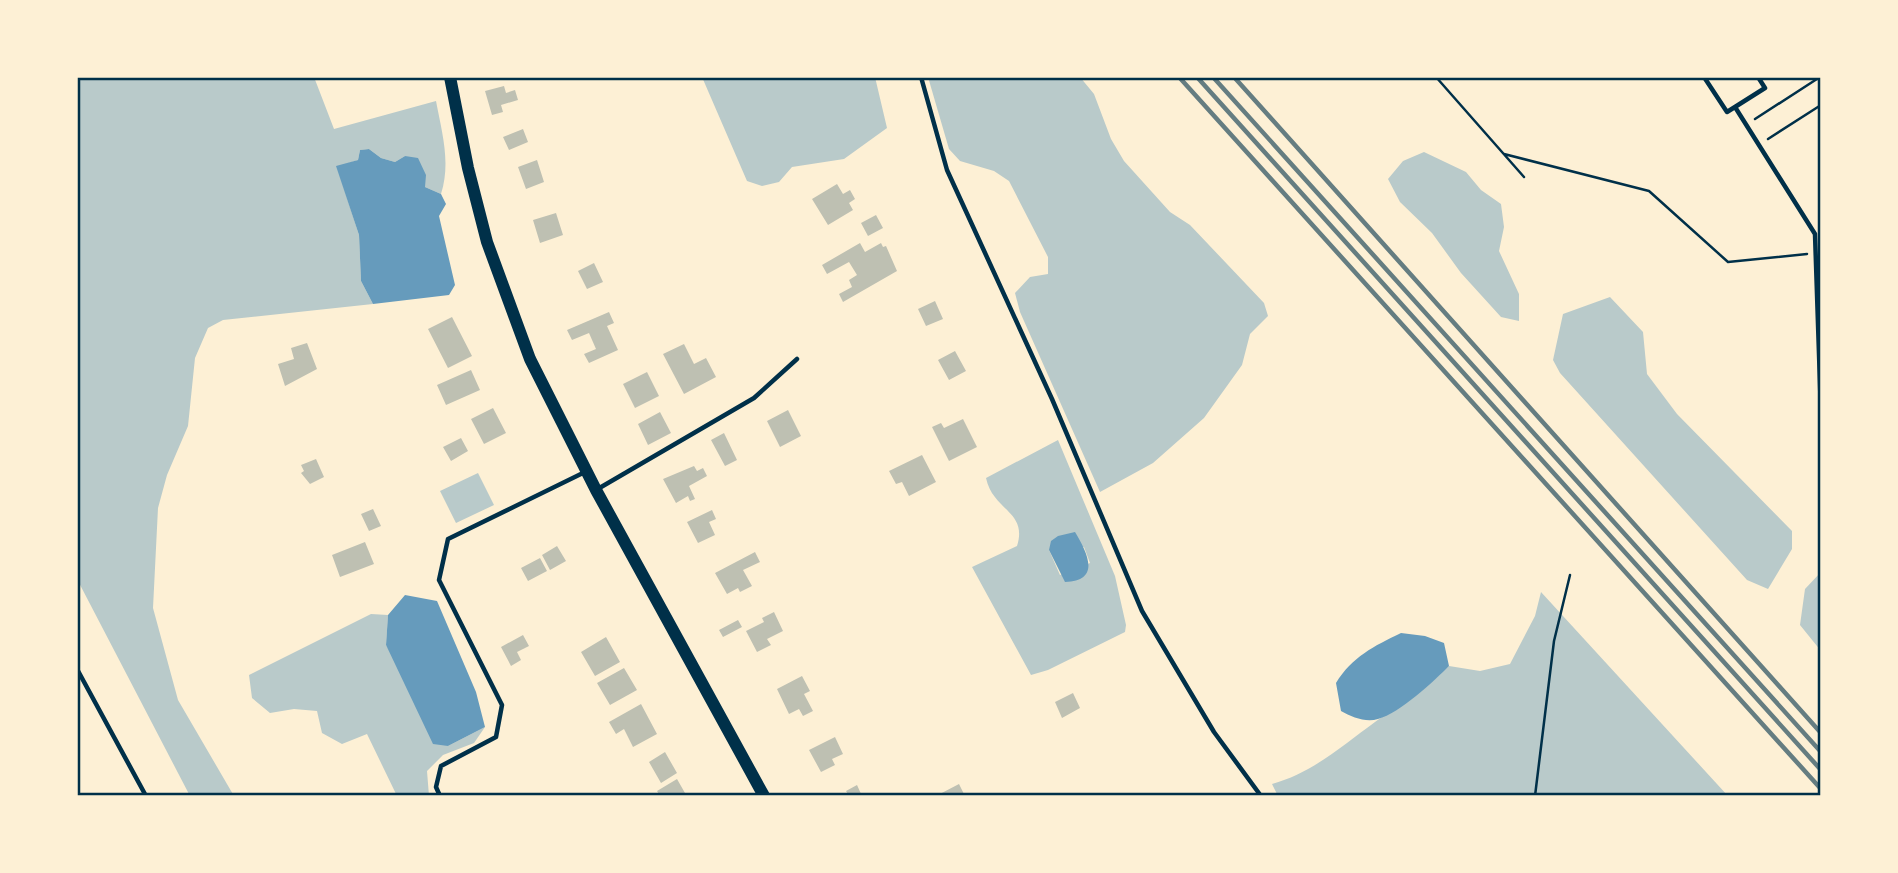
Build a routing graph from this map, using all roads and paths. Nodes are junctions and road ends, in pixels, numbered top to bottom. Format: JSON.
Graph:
{"nodes":[{"id":1,"x":450,"y":77,"type":"edge"},
{"id":2,"x":921,"y":77,"type":"edge"},
{"id":3,"x":1436,"y":77,"type":"edge"},
{"id":4,"x":1704,"y":77,"type":"edge"},
{"id":5,"x":1758,"y":77,"type":"edge"},
{"id":6,"x":1820,"y":77,"type":"edge"},
{"id":7,"x":1821,"y":105,"type":"edge"},
{"id":8,"x":1735,"y":107,"type":"junction"},
{"id":9,"x":1746,"y":125,"type":"junction"},
{"id":10,"x":1759,"y":145,"type":"junction"},
{"id":11,"x":1504,"y":154,"type":"junction"},
{"id":12,"x":1524,"y":177,"type":"dead end"},
{"id":13,"x":1815,"y":253,"type":"junction"},
{"id":14,"x":797,"y":359,"type":"dead end"},
{"id":15,"x":1821,"y":414,"type":"edge"},
{"id":16,"x":586,"y":472,"type":"junction"},
{"id":17,"x":596,"y":490,"type":"junction"},
{"id":18,"x":1570,"y":575,"type":"dead end"},
{"id":19,"x":77,"y":669,"type":"edge"},
{"id":20,"x":146,"y":796,"type":"edge"},
{"id":21,"x":440,"y":796,"type":"edge"},
{"id":22,"x":764,"y":796,"type":"edge"},
{"id":23,"x":1261,"y":796,"type":"edge"},
{"id":24,"x":1535,"y":796,"type":"edge"}],
"edges":[{"from":1,"to":16,"type":"main road"},
{"from":2,"to":23,"type":"lane"},
{"from":3,"to":11,"type":"path"},
{"from":4,"to":8,"type":"lane"},
{"from":5,"to":8,"type":"lane"},
{"from":6,"to":9,"type":"path"},
{"from":7,"to":10,"type":"path"},
{"from":8,"to":9,"type":"lane"},
{"from":9,"to":10,"type":"lane"},
{"from":10,"to":13,"type":"lane"},
{"from":11,"to":12,"type":"path"},
{"from":11,"to":13,"type":"path"},
{"from":13,"to":15,"type":"lane"},
{"from":14,"to":17,"type":"lane"},
{"from":16,"to":17,"type":"main road"},
{"from":16,"to":21,"type":"lane"},
{"from":17,"to":22,"type":"main road"},
{"from":18,"to":24,"type":"path"},
{"from":19,"to":20,"type":"lane"}]}
